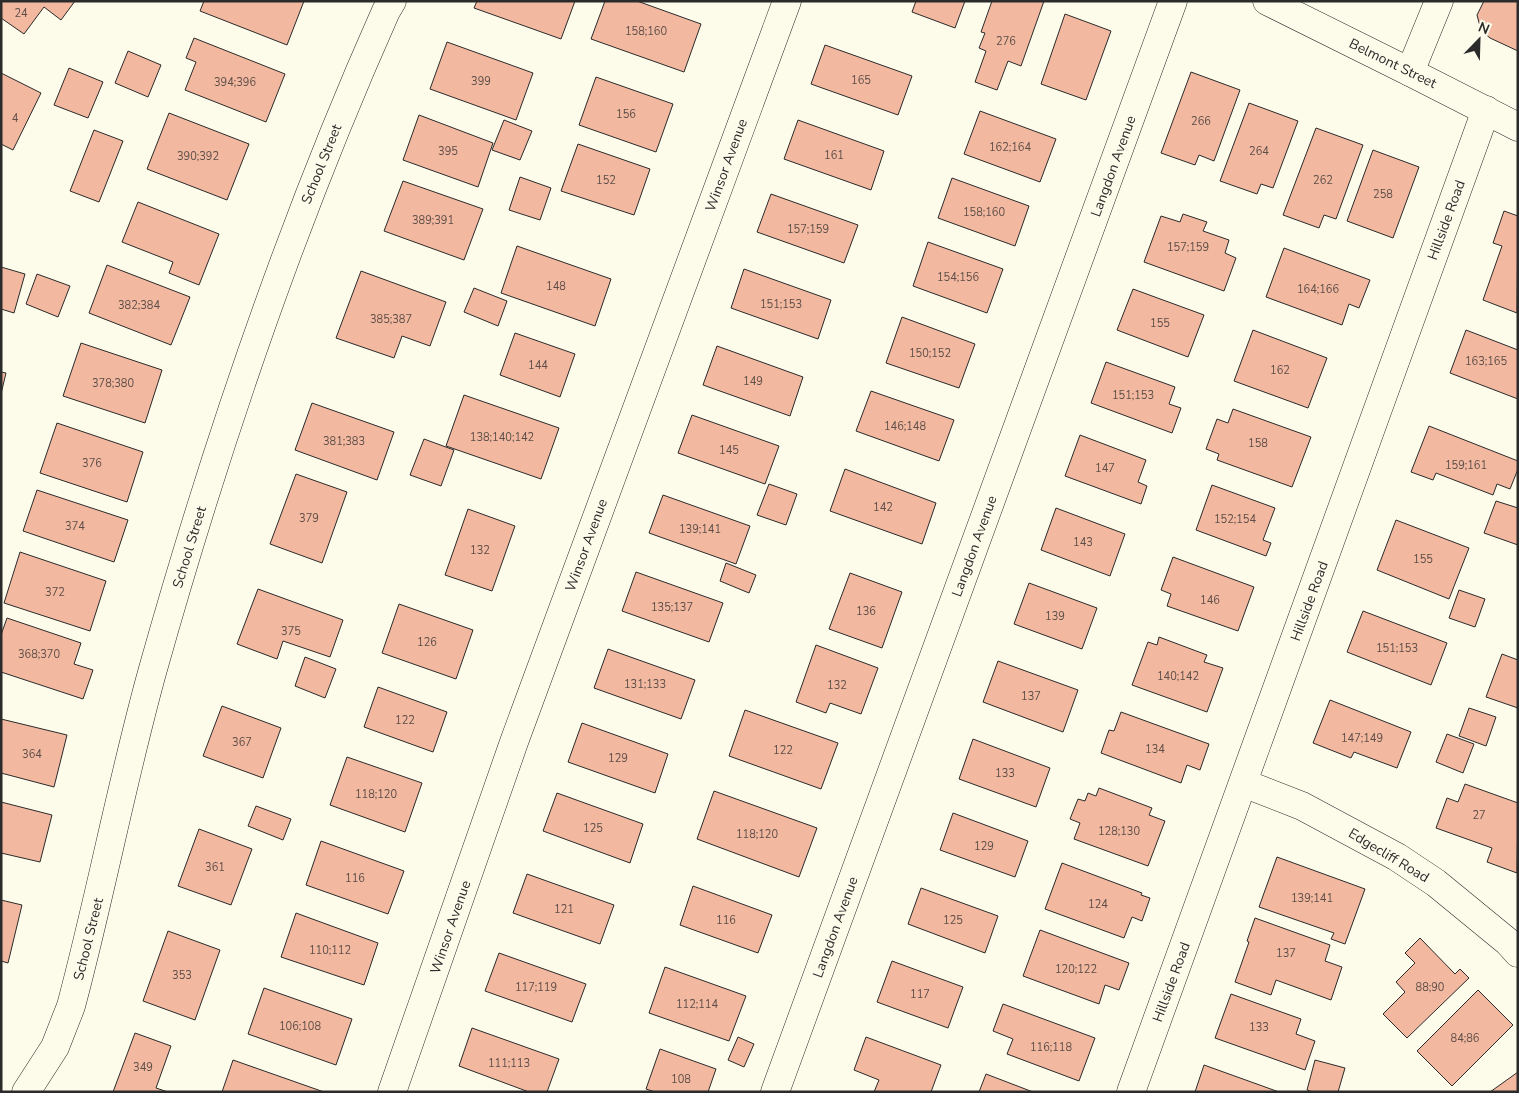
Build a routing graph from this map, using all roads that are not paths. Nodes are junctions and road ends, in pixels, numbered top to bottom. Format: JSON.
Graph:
{"nodes":[{"id":1,"x":787,"y":1,"type":"edge"},
{"id":2,"x":1174,"y":1,"type":"edge"},
{"id":3,"x":1267,"y":1,"type":"edge"},
{"id":4,"x":1439,"y":1,"type":"edge"},
{"id":5,"x":389,"y":5,"type":"edge"},
{"id":6,"x":1410,"y":72,"type":"junction"},
{"id":7,"x":1486,"y":110,"type":"junction"},
{"id":8,"x":1518,"y":127,"type":"edge"},
{"id":9,"x":1243,"y":783,"type":"junction"},
{"id":10,"x":1518,"y":953,"type":"edge"},
{"id":11,"x":26,"y":1092,"type":"edge"},
{"id":12,"x":392,"y":1092,"type":"edge"},
{"id":13,"x":775,"y":1092,"type":"edge"},
{"id":14,"x":1131,"y":1092,"type":"edge"}],
"edges":[{"from":1,"to":12,"type":"street","name":"Winsor Avenue"},
{"from":2,"to":13,"type":"street","name":"Langdon Avenue"},
{"from":3,"to":6,"type":"street","name":"Belmont Street"},
{"from":4,"to":6,"type":"street"},
{"from":5,"to":11,"type":"street","name":"School Street"},
{"from":6,"to":7,"type":"street","name":"Belmont Street"},
{"from":7,"to":8,"type":"street","name":"Belmont Street"},
{"from":7,"to":9,"type":"street","name":"Hillside Road"},
{"from":9,"to":10,"type":"street","name":"Edgecliff Road"},
{"from":9,"to":14,"type":"street","name":"Hillside Road"}]}
